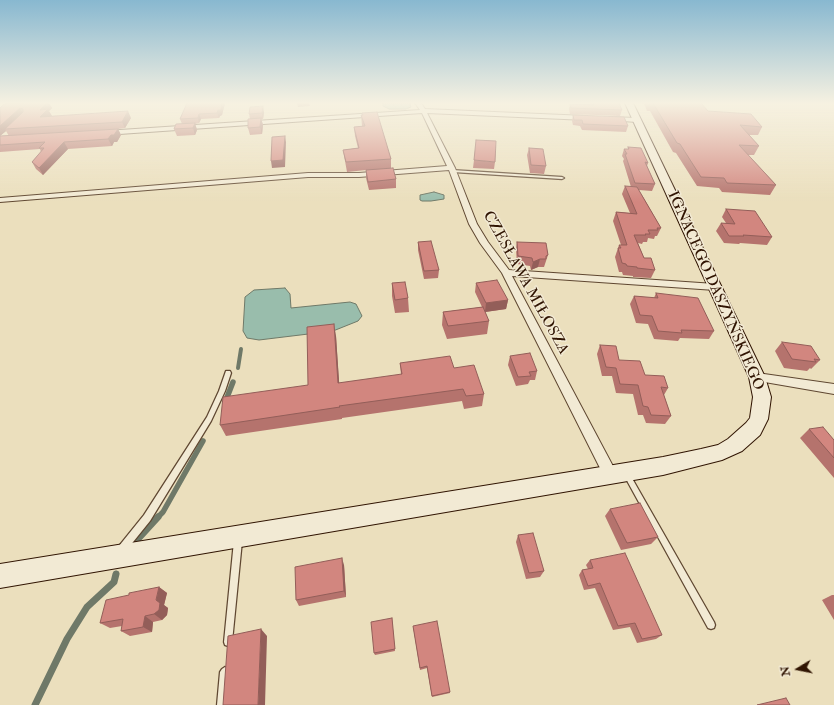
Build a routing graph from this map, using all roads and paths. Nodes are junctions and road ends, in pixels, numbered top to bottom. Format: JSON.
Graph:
{"nodes":[{"id":1,"x":435,"y":136,"type":"edge"},
{"id":2,"x":644,"y":136,"type":"edge"},
{"id":3,"x":452,"y":170,"type":"junction"},
{"id":4,"x":562,"y":178,"type":"dead end"},
{"id":5,"x":0,"y":200,"type":"edge"},
{"id":6,"x":506,"y":273,"type":"junction"},
{"id":7,"x":715,"y":287,"type":"junction"},
{"id":8,"x":228,"y":373,"type":"dead end"},
{"id":9,"x":757,"y":377,"type":"junction"},
{"id":10,"x":834,"y":389,"type":"edge"},
{"id":11,"x":618,"y":473,"type":"junction"},
{"id":12,"x":238,"y":536,"type":"junction"},
{"id":13,"x":116,"y":557,"type":"junction"},
{"id":14,"x":0,"y":576,"type":"edge"},
{"id":15,"x":711,"y":625,"type":"dead end"},
{"id":16,"x":227,"y":651,"type":"edge"},
{"id":17,"x":226,"y":667,"type":"edge"},
{"id":18,"x":222,"y":705,"type":"edge"}],
"edges":[{"from":1,"to":3,"type":"street","name":"CZESŁAWA MIŁOSZA"},
{"from":2,"to":7,"type":"street","name":"IGNACEGO DASZYŃSKIEGO"},
{"from":3,"to":4,"type":"lane"},
{"from":3,"to":5,"type":"street"},
{"from":3,"to":6,"type":"street","name":"CZESŁAWA MIŁOSZA"},
{"from":6,"to":7,"type":"street"},
{"from":6,"to":11,"type":"street","name":"CZESŁAWA MIŁOSZA"},
{"from":7,"to":9,"type":"street","name":"IGNACEGO DASZYŃSKIEGO"},
{"from":8,"to":13,"type":"lane"},
{"from":9,"to":10,"type":"street"},
{"from":9,"to":11,"type":"street","name":"IGNACEGO DASZYŃSKIEGO"},
{"from":11,"to":12,"type":"street","name":"IGNACEGO DASZYŃSKIEGO"},
{"from":11,"to":15,"type":"lane"},
{"from":12,"to":13,"type":"street","name":"IGNACEGO DASZYŃSKIEGO"},
{"from":12,"to":16,"type":"lane"},
{"from":13,"to":14,"type":"street","name":"IGNACEGO DASZYŃSKIEGO"},
{"from":17,"to":18,"type":"lane"}]}
